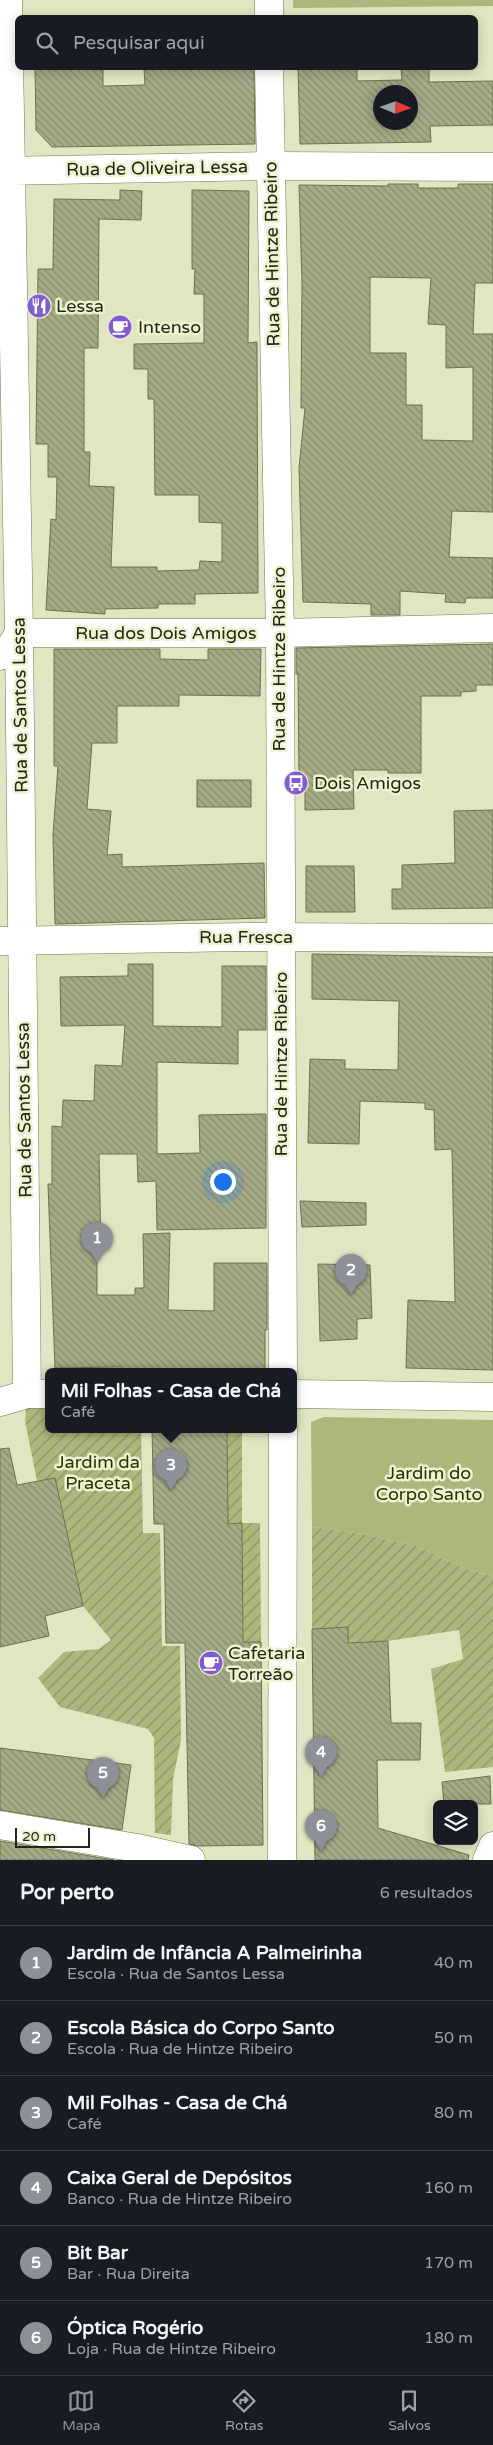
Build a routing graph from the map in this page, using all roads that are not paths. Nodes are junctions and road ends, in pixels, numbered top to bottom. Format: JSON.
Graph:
{"nodes":[{"id":1,"x":269,"y":0,"type":"edge"},
{"id":2,"x":269,"y":15,"type":"edge"},
{"id":3,"x":6,"y":16,"type":"edge"},
{"id":4,"x":269,"y":70,"type":"edge"},
{"id":5,"x":270,"y":166,"type":"junction"},
{"id":6,"x":493,"y":167,"type":"edge"},
{"id":7,"x":5,"y":170,"type":"edge"},
{"id":8,"x":493,"y":628,"type":"edge"},
{"id":9,"x":19,"y":633,"type":"junction"},
{"id":10,"x":280,"y":633,"type":"junction"},
{"id":11,"x":0,"y":656,"type":"edge"},
{"id":12,"x":280,"y":937,"type":"junction"},
{"id":13,"x":493,"y":938,"type":"edge"},
{"id":14,"x":11,"y":941,"type":"edge"},
{"id":15,"x":283,"y":1368,"type":"edge"},
{"id":16,"x":38,"y":1394,"type":"edge"},
{"id":17,"x":297,"y":1394,"type":"edge"},
{"id":18,"x":493,"y":1398,"type":"edge"},
{"id":19,"x":0,"y":1402,"type":"edge"},
{"id":20,"x":283,"y":1433,"type":"edge"},
{"id":21,"x":0,"y":1825,"type":"edge"},
{"id":22,"x":493,"y":1846,"type":"edge"},
{"id":23,"x":191,"y":1860,"type":"edge"},
{"id":24,"x":282,"y":1860,"type":"edge"},
{"id":25,"x":487,"y":1860,"type":"edge"}],
"edges":[{"from":1,"to":2,"type":"street"},
{"from":3,"to":7,"type":"street","name":"Rua de Santos Lessa"},
{"from":4,"to":5,"type":"street","name":"Rua de Hintze Ribeiro"},
{"from":5,"to":6,"type":"street","name":"Rua de Oliveira Lessa"},
{"from":5,"to":7,"type":"street","name":"Rua de Oliveira Lessa"},
{"from":5,"to":10,"type":"street","name":"Rua de Hintze Ribeiro"},
{"from":7,"to":9,"type":"street","name":"Rua de Santos Lessa"},
{"from":8,"to":10,"type":"street","name":"Rua dos Dois Amigos"},
{"from":9,"to":10,"type":"street","name":"Rua dos Dois Amigos"},
{"from":9,"to":11,"type":"street"},
{"from":9,"to":14,"type":"street","name":"Rua de Santos Lessa"},
{"from":10,"to":12,"type":"street","name":"Rua de Hintze Ribeiro"},
{"from":12,"to":13,"type":"street","name":"Rua Fresca"},
{"from":12,"to":14,"type":"street","name":"Rua Fresca"},
{"from":12,"to":15,"type":"street","name":"Rua de Hintze Ribeiro"},
{"from":14,"to":16,"type":"street","name":"Rua de Santos Lessa"},
{"from":16,"to":19,"type":"street"},
{"from":17,"to":18,"type":"street"},
{"from":20,"to":24,"type":"street"},
{"from":21,"to":23,"type":"street"},
{"from":22,"to":25,"type":"street"}]}
